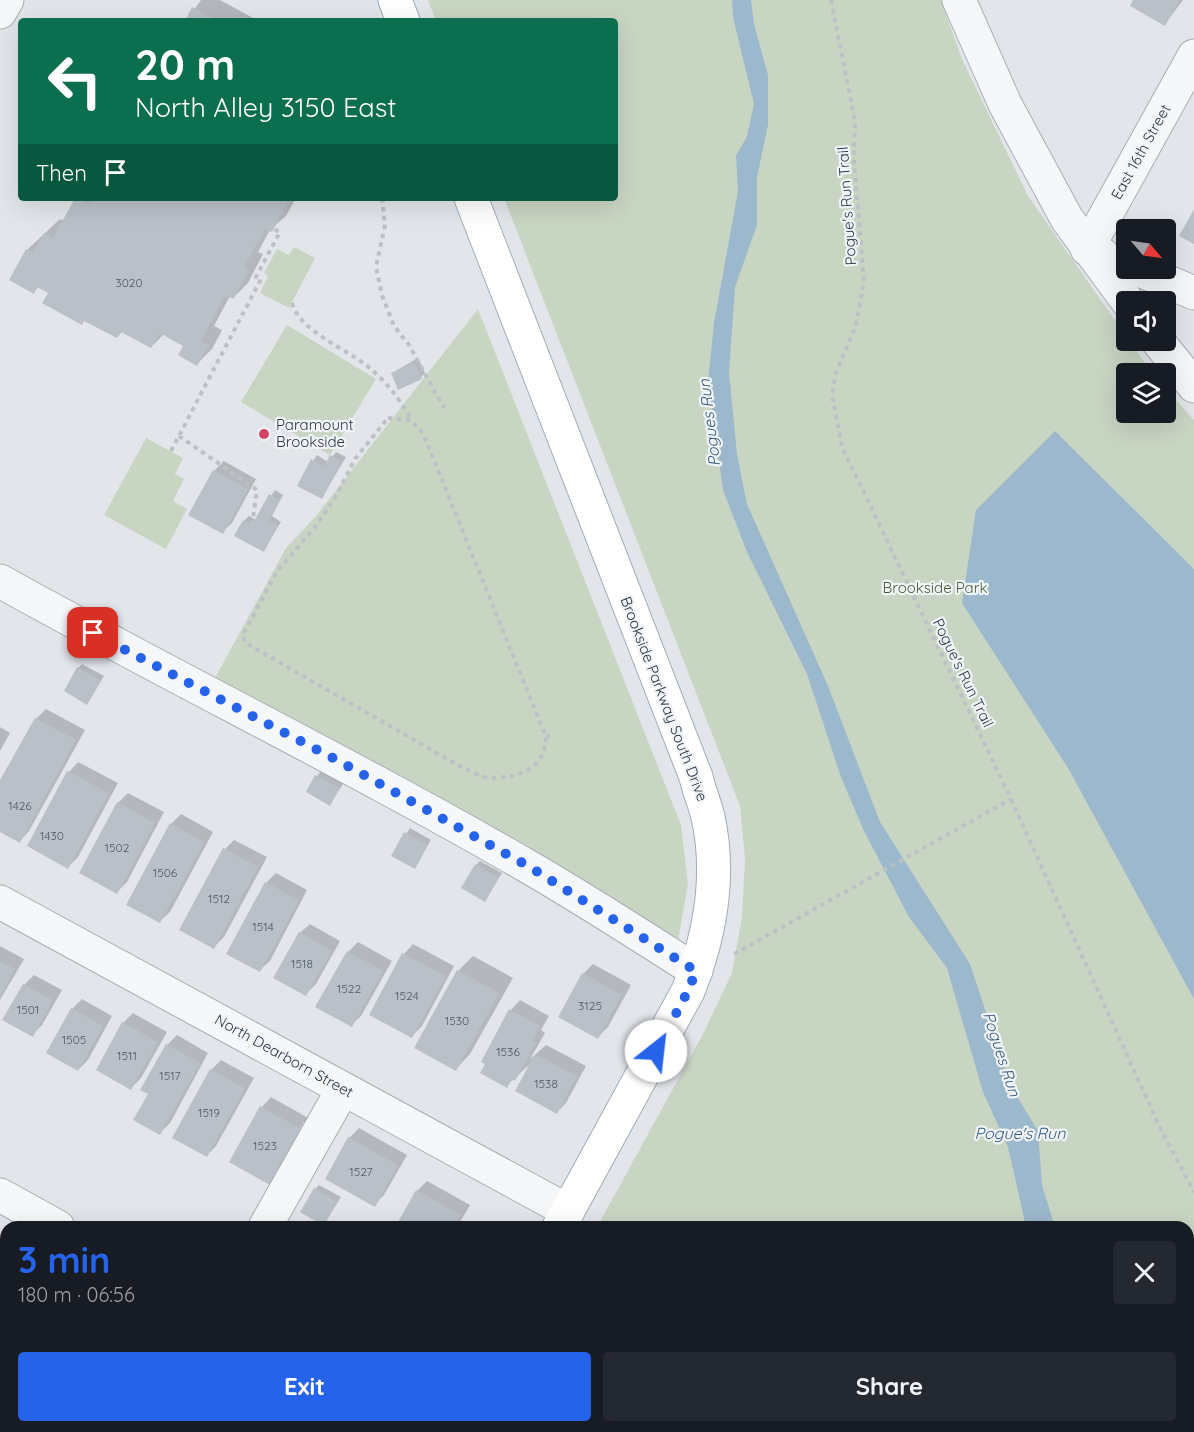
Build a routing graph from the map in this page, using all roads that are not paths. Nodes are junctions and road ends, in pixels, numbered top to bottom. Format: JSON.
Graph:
{"nodes":[{"id":1,"x":7,"y":0,"type":"edge"},
{"id":2,"x":394,"y":0,"type":"edge"},
{"id":3,"x":959,"y":0,"type":"edge"},
{"id":4,"x":0,"y":12,"type":"edge"},
{"id":5,"x":402,"y":18,"type":"edge"},
{"id":6,"x":1194,"y":56,"type":"edge"},
{"id":7,"x":472,"y":201,"type":"edge"},
{"id":8,"x":1087,"y":249,"type":"junction"},
{"id":9,"x":1116,"y":261,"type":"edge"},
{"id":10,"x":1161,"y":279,"type":"edge"},
{"id":11,"x":1119,"y":291,"type":"edge"},
{"id":12,"x":1194,"y":293,"type":"edge"},
{"id":13,"x":1167,"y":351,"type":"edge"},
{"id":14,"x":1194,"y":386,"type":"edge"},
{"id":15,"x":0,"y":581,"type":"edge"},
{"id":16,"x":0,"y":902,"type":"edge"},
{"id":17,"x":695,"y":974,"type":"junction"},
{"id":18,"x":343,"y":1089,"type":"junction"},
{"id":19,"x":0,"y":1195,"type":"edge"},
{"id":20,"x":564,"y":1219,"type":"edge"},
{"id":21,"x":47,"y":1221,"type":"edge"},
{"id":22,"x":268,"y":1221,"type":"edge"}],
"edges":[{"from":1,"to":4,"type":"street"},
{"from":2,"to":5,"type":"main road"},
{"from":3,"to":8,"type":"street"},
{"from":6,"to":8,"type":"street","name":"East 16th Street"},
{"from":7,"to":17,"type":"main road","name":"Brookside Parkway South Drive"},
{"from":8,"to":9,"type":"street"},
{"from":8,"to":11,"type":"street"},
{"from":10,"to":12,"type":"street"},
{"from":13,"to":14,"type":"street"},
{"from":15,"to":17,"type":"street"},
{"from":16,"to":18,"type":"street","name":"North Dearborn Street"},
{"from":17,"to":20,"type":"main road","name":"Brookside Parkway South Drive"},
{"from":18,"to":20,"type":"street","name":"North Dearborn Street"},
{"from":18,"to":22,"type":"street"},
{"from":19,"to":21,"type":"street"}]}
